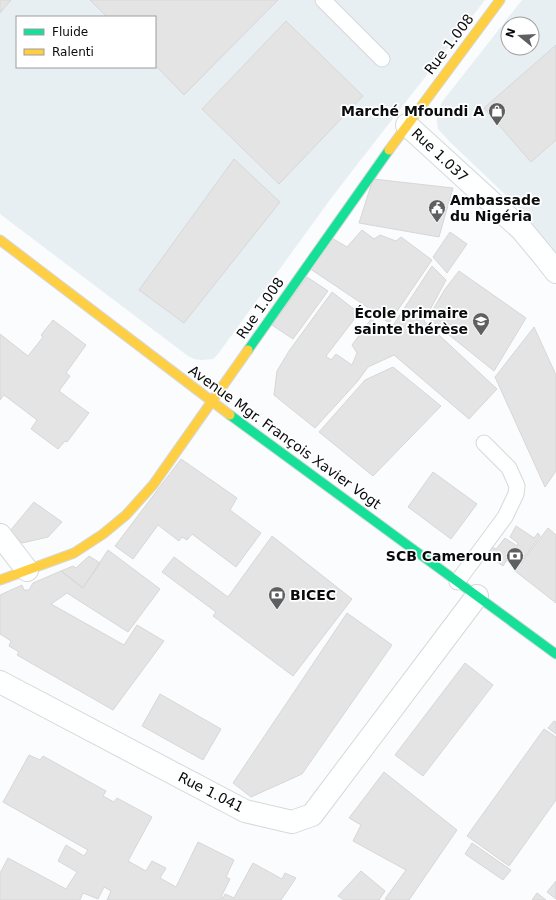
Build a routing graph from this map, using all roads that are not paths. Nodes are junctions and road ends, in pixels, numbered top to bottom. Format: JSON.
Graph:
{"nodes":[{"id":1,"x":323,"y":0,"type":"edge"},
{"id":2,"x":500,"y":0,"type":"edge"},
{"id":3,"x":382,"y":59,"type":"dead end"},
{"id":4,"x":407,"y":125,"type":"junction"},
{"id":5,"x":0,"y":240,"type":"edge"},
{"id":6,"x":556,"y":272,"type":"edge"},
{"id":7,"x":211,"y":401,"type":"junction"},
{"id":8,"x":484,"y":443,"type":"dead end"},
{"id":9,"x":0,"y":535,"type":"edge"},
{"id":10,"x":27,"y":570,"type":"junction"},
{"id":11,"x":0,"y":580,"type":"edge"},
{"id":12,"x":457,"y":582,"type":"junction"},
{"id":13,"x":477,"y":596,"type":"junction"},
{"id":14,"x":556,"y":654,"type":"edge"},
{"id":15,"x":0,"y":682,"type":"edge"}],
"edges":[{"from":1,"to":3,"type":"lane"},
{"from":2,"to":4,"type":"street","name":"Rue 1.008"},
{"from":4,"to":6,"type":"street","name":"Rue 1.037"},
{"from":4,"to":7,"type":"street","name":"Rue 1.008"},
{"from":5,"to":7,"type":"street","name":"Avenue Mgr. François Xavier Vogt"},
{"from":7,"to":10,"type":"street","name":"Rue 1.008"},
{"from":7,"to":12,"type":"street","name":"Avenue Mgr. François Xavier Vogt"},
{"from":8,"to":12,"type":"lane"},
{"from":9,"to":10,"type":"street"},
{"from":10,"to":11,"type":"street","name":"Rue 1.008"},
{"from":12,"to":13,"type":"street","name":"Avenue Mgr. François Xavier Vogt"},
{"from":13,"to":14,"type":"street","name":"Avenue Mgr. François Xavier Vogt"},
{"from":13,"to":15,"type":"street","name":"Rue 1.041"}]}
